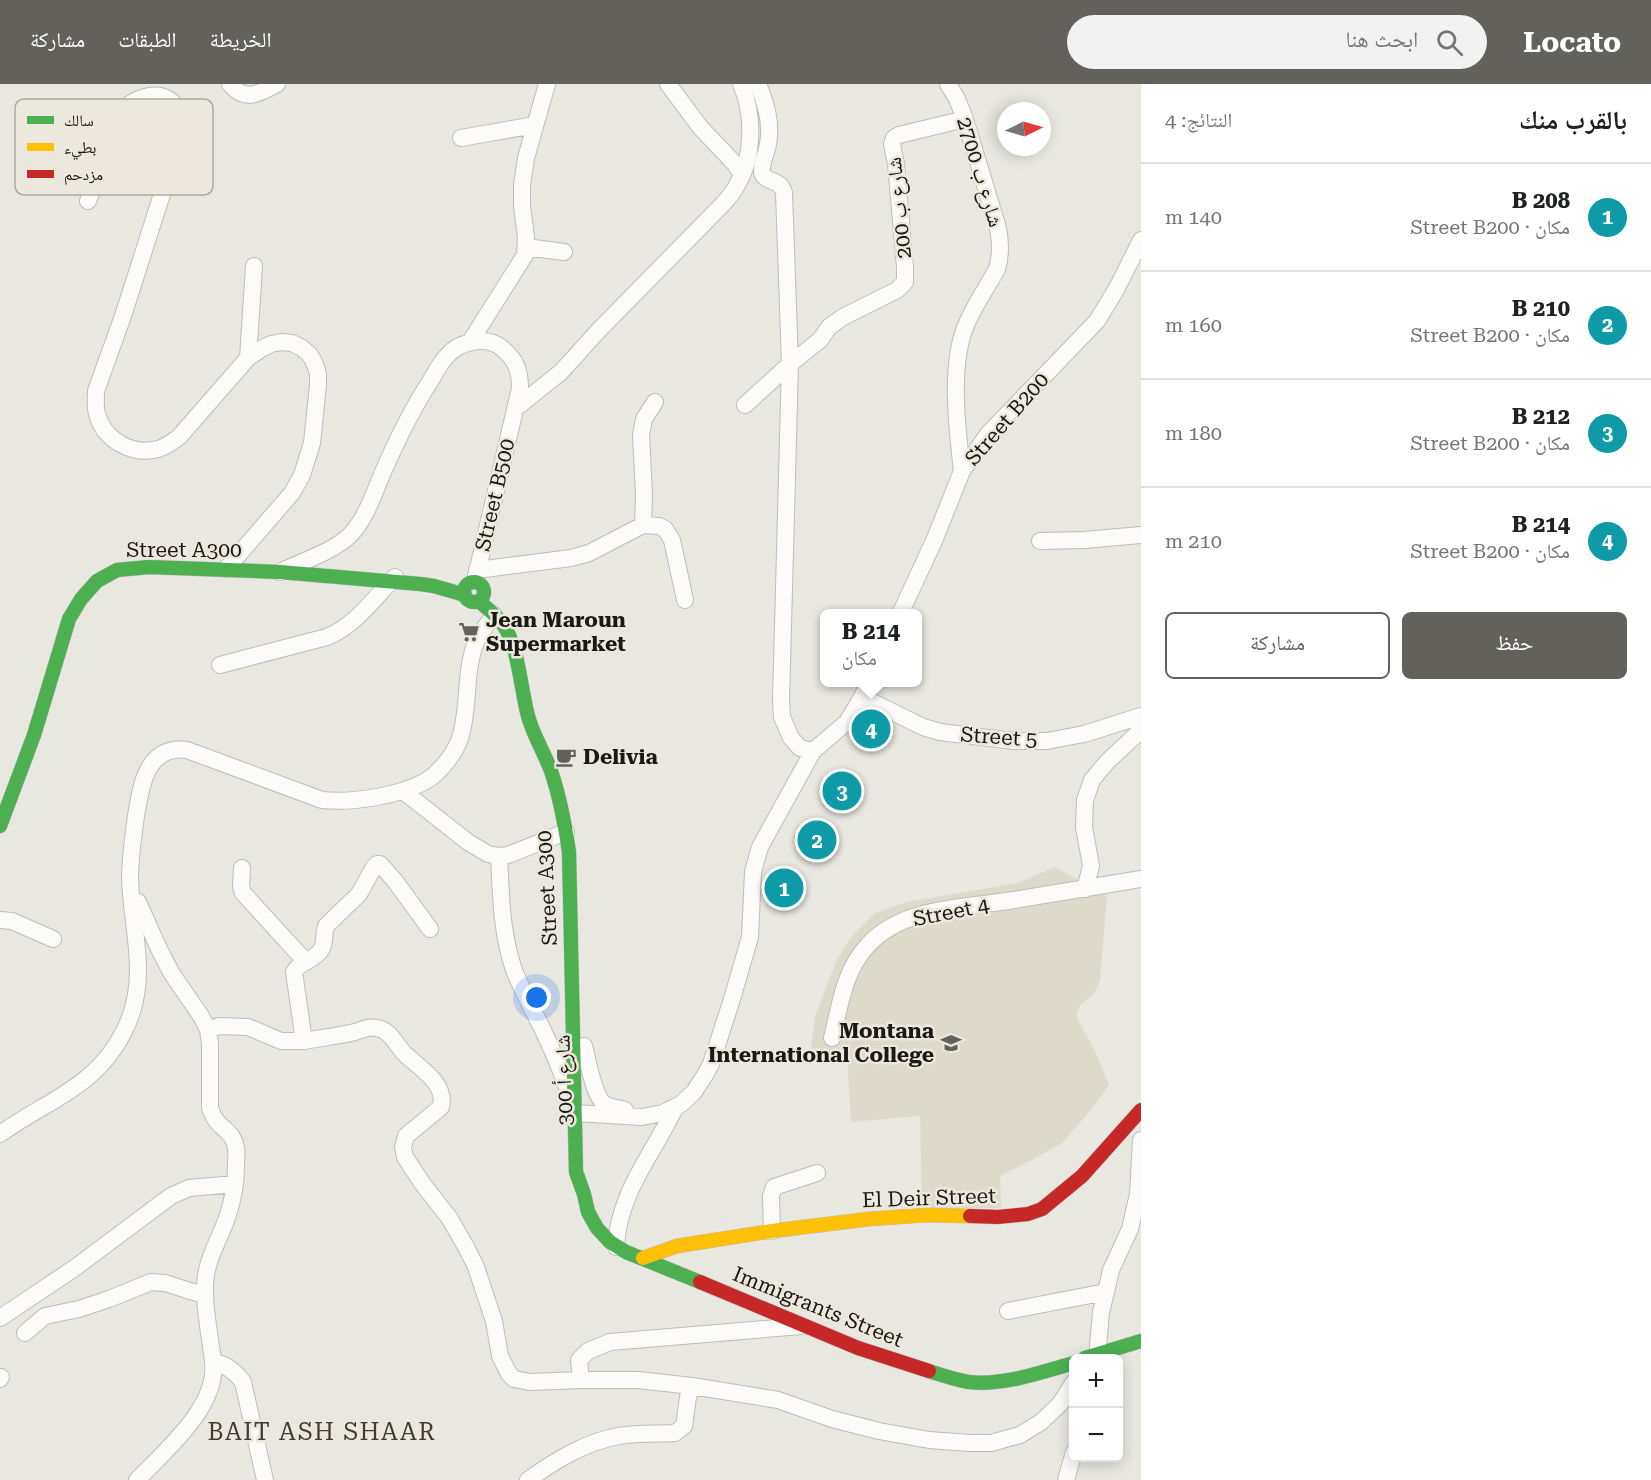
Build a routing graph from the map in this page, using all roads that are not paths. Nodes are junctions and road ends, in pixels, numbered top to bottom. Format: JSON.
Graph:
{"nodes":[{"id":1,"x":230,"y":84,"type":"edge"},
{"id":2,"x":277,"y":84,"type":"edge"},
{"id":3,"x":547,"y":84,"type":"edge"},
{"id":4,"x":669,"y":84,"type":"edge"},
{"id":5,"x":741,"y":84,"type":"edge"},
{"id":6,"x":758,"y":84,"type":"edge"},
{"id":7,"x":948,"y":84,"type":"edge"},
{"id":8,"x":132,"y":99,"type":"edge"},
{"id":9,"x":173,"y":99,"type":"edge"},
{"id":10,"x":965,"y":119,"type":"junction"},
{"id":11,"x":535,"y":125,"type":"junction"},
{"id":12,"x":461,"y":138,"type":"dead end"},
{"id":13,"x":742,"y":175,"type":"junction"},
{"id":14,"x":90,"y":195,"type":"edge"},
{"id":15,"x":162,"y":195,"type":"edge"},
{"id":16,"x":88,"y":201,"type":"dead end"},
{"id":17,"x":1141,"y":240,"type":"edge"},
{"id":18,"x":526,"y":247,"type":"junction"},
{"id":19,"x":564,"y":252,"type":"dead end"},
{"id":20,"x":254,"y":266,"type":"dead end"},
{"id":21,"x":470,"y":342,"type":"junction"},
{"id":22,"x":248,"y":358,"type":"junction"},
{"id":23,"x":790,"y":364,"type":"junction"},
{"id":24,"x":655,"y":402,"type":"dead end"},
{"id":25,"x":745,"y":405,"type":"dead end"},
{"id":26,"x":516,"y":408,"type":"junction"},
{"id":27,"x":962,"y":471,"type":"junction"},
{"id":28,"x":643,"y":525,"type":"junction"},
{"id":29,"x":1141,"y":535,"type":"edge"},
{"id":30,"x":1040,"y":541,"type":"dead end"},
{"id":31,"x":109,"y":559,"type":"dead end"},
{"id":32,"x":298,"y":563,"type":"junction"},
{"id":33,"x":230,"y":564,"type":"junction"},
{"id":34,"x":280,"y":572,"type":"junction"},
{"id":35,"x":396,"y":576,"type":"junction"},
{"id":36,"x":474,"y":588,"type":"junction"},
{"id":37,"x":68,"y":594,"type":"dead end"},
{"id":38,"x":685,"y":600,"type":"dead end"},
{"id":39,"x":902,"y":609,"type":"edge"},
{"id":40,"x":494,"y":615,"type":"junction"},
{"id":41,"x":526,"y":640,"type":"dead end"},
{"id":42,"x":53,"y":648,"type":"junction"},
{"id":43,"x":220,"y":665,"type":"dead end"},
{"id":44,"x":865,"y":690,"type":"edge"},
{"id":45,"x":1141,"y":716,"type":"edge"},
{"id":46,"x":1141,"y":730,"type":"edge"},
{"id":47,"x":555,"y":744,"type":"dead end"},
{"id":48,"x":541,"y":749,"type":"junction"},
{"id":49,"x":813,"y":752,"type":"junction"},
{"id":50,"x":8,"y":766,"type":"dead end"},
{"id":51,"x":403,"y":791,"type":"junction"},
{"id":52,"x":4,"y":806,"type":"edge"},
{"id":53,"x":0,"y":826,"type":"edge"},
{"id":54,"x":574,"y":827,"type":"junction"},
{"id":55,"x":499,"y":856,"type":"junction"},
{"id":56,"x":1091,"y":866,"type":"junction"},
{"id":57,"x":242,"y":868,"type":"dead end"},
{"id":58,"x":1141,"y":879,"type":"edge"},
{"id":59,"x":130,"y":881,"type":"junction"},
{"id":60,"x":1107,"y":885,"type":"junction"},
{"id":61,"x":1085,"y":889,"type":"junction"},
{"id":62,"x":0,"y":920,"type":"edge"},
{"id":63,"x":430,"y":929,"type":"dead end"},
{"id":64,"x":53,"y":939,"type":"dead end"},
{"id":65,"x":306,"y":962,"type":"junction"},
{"id":66,"x":208,"y":1030,"type":"junction"},
{"id":67,"x":832,"y":1038,"type":"dead end"},
{"id":68,"x":304,"y":1041,"type":"junction"},
{"id":69,"x":584,"y":1046,"type":"junction"},
{"id":70,"x":675,"y":1108,"type":"junction"},
{"id":71,"x":1141,"y":1110,"type":"edge"},
{"id":72,"x":580,"y":1114,"type":"junction"},
{"id":73,"x":652,"y":1116,"type":"junction"},
{"id":74,"x":1141,"y":1132,"type":"edge"},
{"id":75,"x":0,"y":1134,"type":"edge"},
{"id":76,"x":1119,"y":1134,"type":"junction"},
{"id":77,"x":1141,"y":1140,"type":"edge"},
{"id":78,"x":816,"y":1173,"type":"dead end"},
{"id":79,"x":235,"y":1184,"type":"junction"},
{"id":80,"x":584,"y":1193,"type":"joint"},
{"id":81,"x":772,"y":1231,"type":"junction"},
{"id":82,"x":1141,"y":1239,"type":"edge"},
{"id":83,"x":616,"y":1247,"type":"junction"},
{"id":84,"x":1120,"y":1250,"type":"junction"},
{"id":85,"x":643,"y":1258,"type":"junction"},
{"id":86,"x":1106,"y":1292,"type":"junction"},
{"id":87,"x":205,"y":1295,"type":"junction"},
{"id":88,"x":1008,"y":1311,"type":"dead end"},
{"id":89,"x":0,"y":1318,"type":"edge"},
{"id":90,"x":805,"y":1326,"type":"junction"},
{"id":91,"x":25,"y":1333,"type":"dead end"},
{"id":92,"x":1141,"y":1341,"type":"edge"},
{"id":93,"x":1089,"y":1354,"type":"edge"},
{"id":94,"x":1100,"y":1354,"type":"edge"},
{"id":95,"x":213,"y":1362,"type":"junction"},
{"id":96,"x":1069,"y":1363,"type":"edge"},
{"id":97,"x":581,"y":1380,"type":"junction"},
{"id":98,"x":692,"y":1386,"type":"junction"},
{"id":99,"x":1069,"y":1390,"type":"edge"},
{"id":100,"x":1071,"y":1462,"type":"edge"},
{"id":101,"x":137,"y":1480,"type":"edge"},
{"id":102,"x":265,"y":1480,"type":"edge"},
{"id":103,"x":528,"y":1480,"type":"edge"},
{"id":104,"x":1066,"y":1480,"type":"edge"}],
"edges":[{"from":1,"to":2,"type":"street"},
{"from":3,"to":11,"type":"street"},
{"from":4,"to":13,"type":"street"},
{"from":5,"to":13,"type":"street"},
{"from":6,"to":23,"type":"street"},
{"from":7,"to":10,"type":"street","name":"شارع ب 2700"},
{"from":8,"to":9,"type":"street"},
{"from":10,"to":23,"type":"street","name":"شارع ب 200"},
{"from":10,"to":27,"type":"street","name":"شارع ب 2700"},
{"from":11,"to":12,"type":"street"},
{"from":11,"to":18,"type":"street"},
{"from":13,"to":26,"type":"street"},
{"from":14,"to":16,"type":"street"},
{"from":15,"to":22,"type":"street"},
{"from":17,"to":27,"type":"street","name":"Street B200"},
{"from":18,"to":19,"type":"street"},
{"from":18,"to":21,"type":"street"},
{"from":20,"to":22,"type":"street"},
{"from":21,"to":26,"type":"street","name":"Street B500"},
{"from":21,"to":32,"type":"street"},
{"from":22,"to":33,"type":"street"},
{"from":23,"to":25,"type":"street"},
{"from":23,"to":49,"type":"street"},
{"from":24,"to":28,"type":"street"},
{"from":26,"to":36,"type":"street","name":"Street B500"},
{"from":27,"to":39,"type":"street","name":"Street B200"},
{"from":28,"to":36,"type":"street"},
{"from":28,"to":38,"type":"street"},
{"from":29,"to":30,"type":"street"},
{"from":31,"to":33,"type":"street","name":"Street A300"},
{"from":32,"to":33,"type":"street","name":"Street A300"},
{"from":32,"to":34,"type":"street"},
{"from":32,"to":35,"type":"street","name":"Street A300"},
{"from":33,"to":34,"type":"street","name":"Street A300"},
{"from":33,"to":42,"type":"street","name":"Street A300"},
{"from":34,"to":35,"type":"street","name":"Street A300"},
{"from":35,"to":36,"type":"street","name":"Street A300"},
{"from":35,"to":43,"type":"street"},
{"from":36,"to":40,"type":"street","name":"Street A300"},
{"from":36,"to":41,"type":"street","name":"Street A300"},
{"from":37,"to":42,"type":"street","name":"Street A300"},
{"from":40,"to":48,"type":"street","name":"Street A300"},
{"from":40,"to":51,"type":"street"},
{"from":42,"to":50,"type":"street","name":"Street A300"},
{"from":42,"to":52,"type":"street","name":"Street A300"},
{"from":44,"to":45,"type":"street","name":"Street 5"},
{"from":44,"to":49,"type":"street"},
{"from":46,"to":56,"type":"street"},
{"from":47,"to":48,"type":"street"},
{"from":48,"to":54,"type":"street","name":"Street A300"},
{"from":49,"to":70,"type":"street"},
{"from":51,"to":55,"type":"street"},
{"from":51,"to":59,"type":"street"},
{"from":52,"to":53,"type":"street","name":"Street A300"},
{"from":54,"to":55,"type":"street"},
{"from":54,"to":69,"type":"street","name":"شارع أ 300"},
{"from":54,"to":72,"type":"street","name":"Street A300"},
{"from":55,"to":72,"type":"street"},
{"from":56,"to":60,"type":"street"},
{"from":56,"to":61,"type":"street"},
{"from":57,"to":65,"type":"street"},
{"from":58,"to":60,"type":"street","name":"Street 4"},
{"from":59,"to":66,"type":"street"},
{"from":59,"to":75,"type":"street"},
{"from":60,"to":61,"type":"street","name":"Street 4"},
{"from":61,"to":67,"type":"street","name":"Street 4"},
{"from":62,"to":64,"type":"street"},
{"from":63,"to":65,"type":"street"},
{"from":65,"to":68,"type":"street"},
{"from":66,"to":68,"type":"street"},
{"from":66,"to":79,"type":"street"},
{"from":68,"to":97,"type":"street"},
{"from":69,"to":72,"type":"street","name":"شارع أ 300"},
{"from":69,"to":73,"type":"street"},
{"from":70,"to":73,"type":"street"},
{"from":70,"to":83,"type":"street"},
{"from":71,"to":76,"type":"street","name":"El Deir Street"},
{"from":72,"to":73,"type":"street"},
{"from":72,"to":80,"type":"street","name":"Street A300"},
{"from":74,"to":76,"type":"street"},
{"from":76,"to":81,"type":"street","name":"El Deir Street"},
{"from":77,"to":84,"type":"street"},
{"from":78,"to":81,"type":"street"},
{"from":79,"to":87,"type":"street"},
{"from":79,"to":89,"type":"street"},
{"from":80,"to":83,"type":"street","name":"Immigrants Street"},
{"from":81,"to":85,"type":"street","name":"El Deir Street"},
{"from":82,"to":84,"type":"street"},
{"from":83,"to":85,"type":"street","name":"Immigrants Street"},
{"from":84,"to":86,"type":"street"},
{"from":85,"to":90,"type":"street","name":"Immigrants Street"},
{"from":86,"to":88,"type":"street"},
{"from":86,"to":93,"type":"street"},
{"from":87,"to":91,"type":"street"},
{"from":87,"to":95,"type":"street"},
{"from":90,"to":96,"type":"street","name":"Immigrants Street"},
{"from":90,"to":97,"type":"street"},
{"from":92,"to":94,"type":"street","name":"Immigrants Street"},
{"from":95,"to":101,"type":"street"},
{"from":95,"to":102,"type":"street"},
{"from":97,"to":98,"type":"street"},
{"from":98,"to":99,"type":"street"},
{"from":98,"to":103,"type":"street"},
{"from":100,"to":104,"type":"street"}]}
